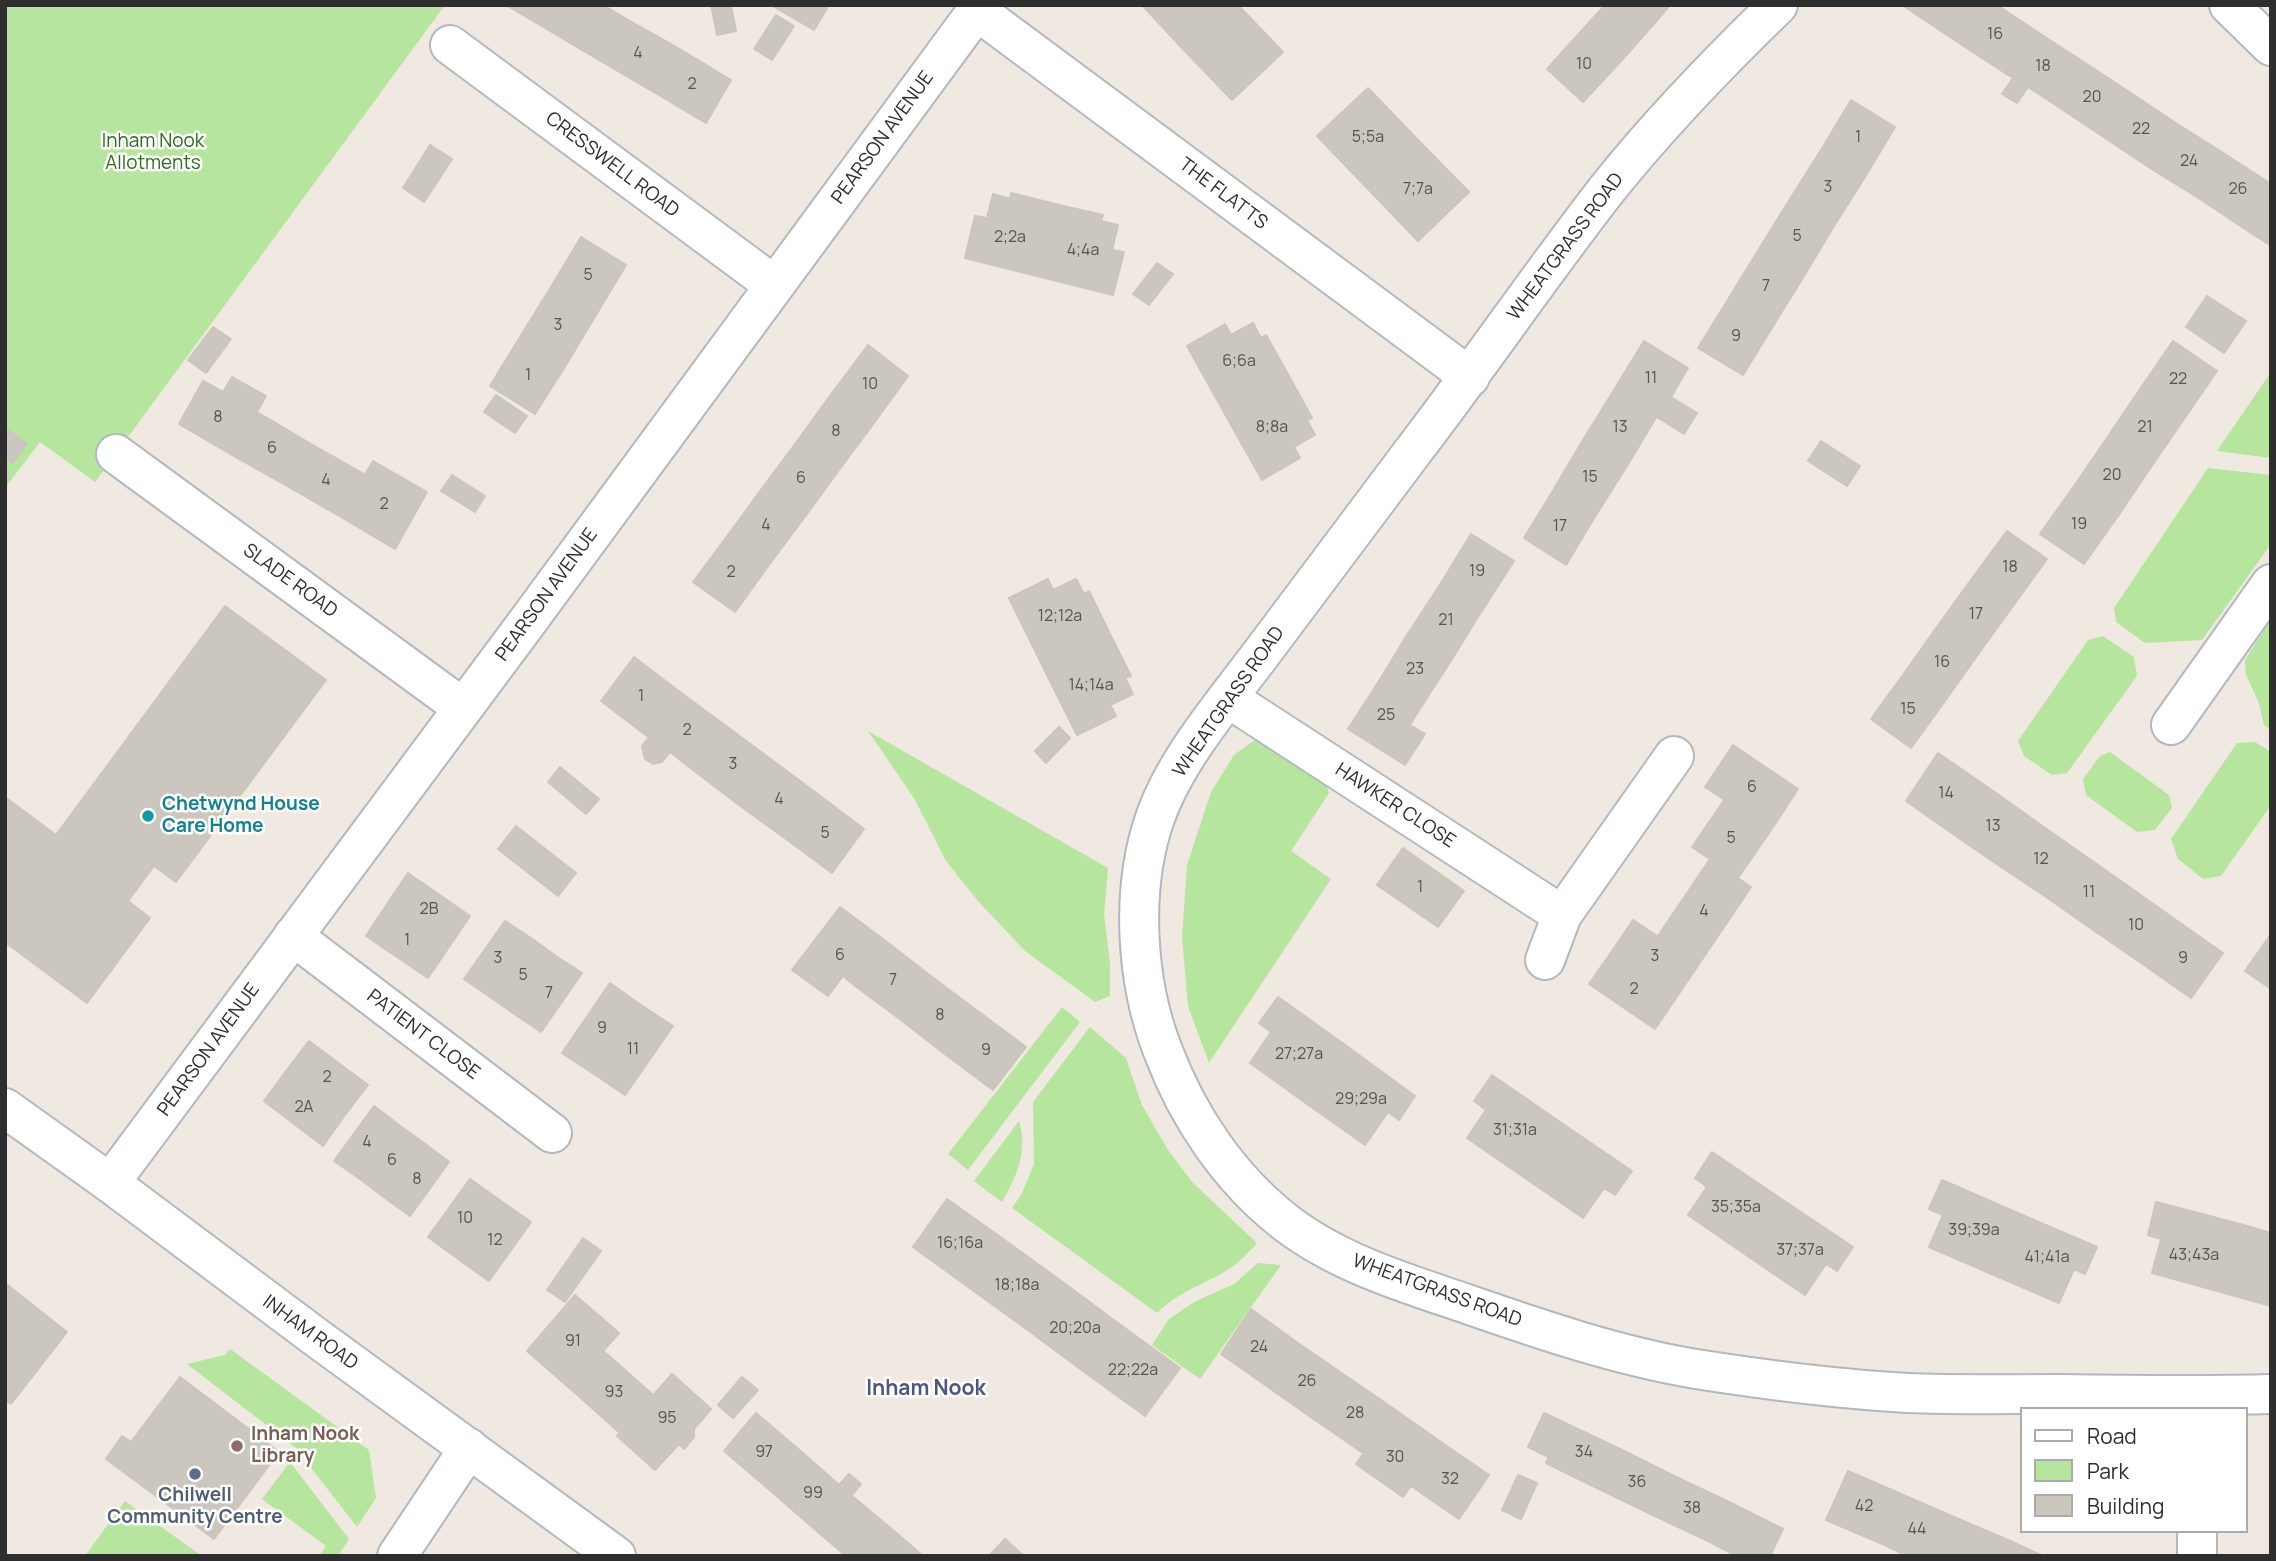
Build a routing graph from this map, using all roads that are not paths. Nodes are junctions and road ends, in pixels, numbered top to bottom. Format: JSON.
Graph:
{"nodes":[{"id":1,"x":1778,"y":5,"type":"edge"},
{"id":2,"x":2230,"y":5,"type":"edge"},
{"id":3,"x":979,"y":8,"type":"edge"},
{"id":4,"x":450,"y":45,"type":"dead end"},
{"id":5,"x":2271,"y":46,"type":"edge"},
{"id":6,"x":774,"y":285,"type":"junction"},
{"id":7,"x":1470,"y":377,"type":"junction"},
{"id":8,"x":116,"y":454,"type":"dead end"},
{"id":9,"x":2271,"y":584,"type":"edge"},
{"id":10,"x":1228,"y":698,"type":"junction"},
{"id":11,"x":463,"y":708,"type":"junction"},
{"id":12,"x":2171,"y":726,"type":"dead end"},
{"id":13,"x":1674,"y":756,"type":"dead end"},
{"id":14,"x":1562,"y":915,"type":"junction"},
{"id":15,"x":293,"y":936,"type":"junction"},
{"id":16,"x":1545,"y":960,"type":"dead end"},
{"id":17,"x":5,"y":1108,"type":"edge"},
{"id":18,"x":552,"y":1133,"type":"dead end"},
{"id":19,"x":110,"y":1183,"type":"junction"},
{"id":20,"x":2271,"y":1394,"type":"edge"},
{"id":21,"x":2196,"y":1402,"type":"edge"},
{"id":22,"x":469,"y":1448,"type":"junction"},
{"id":23,"x":2197,"y":1533,"type":"edge"},
{"id":24,"x":397,"y":1556,"type":"edge"},
{"id":25,"x":616,"y":1556,"type":"edge"},
{"id":26,"x":2197,"y":1556,"type":"edge"}],
"edges":[{"from":1,"to":7,"type":"street","name":"WHEATGRASS ROAD"},
{"from":2,"to":5,"type":"street"},
{"from":3,"to":6,"type":"street","name":"PEARSON AVENUE"},
{"from":3,"to":7,"type":"street","name":"THE FLATTS"},
{"from":4,"to":6,"type":"street","name":"CRESSWELL ROAD"},
{"from":6,"to":11,"type":"street","name":"PEARSON AVENUE"},
{"from":7,"to":10,"type":"street","name":"WHEATGRASS ROAD"},
{"from":8,"to":11,"type":"street","name":"SLADE ROAD"},
{"from":9,"to":12,"type":"street"},
{"from":10,"to":14,"type":"street","name":"HAWKER CLOSE"},
{"from":10,"to":21,"type":"street","name":"WHEATGRASS ROAD"},
{"from":11,"to":15,"type":"street","name":"PEARSON AVENUE"},
{"from":13,"to":14,"type":"street"},
{"from":14,"to":16,"type":"street"},
{"from":15,"to":18,"type":"street","name":"PATIENT CLOSE"},
{"from":15,"to":19,"type":"street","name":"PEARSON AVENUE"},
{"from":17,"to":19,"type":"street","name":"INHAM ROAD"},
{"from":19,"to":22,"type":"street","name":"INHAM ROAD"},
{"from":20,"to":21,"type":"street","name":"WHEATGRASS ROAD"},
{"from":22,"to":24,"type":"street"},
{"from":22,"to":25,"type":"street","name":"INHAM ROAD"},
{"from":23,"to":26,"type":"street"}]}
